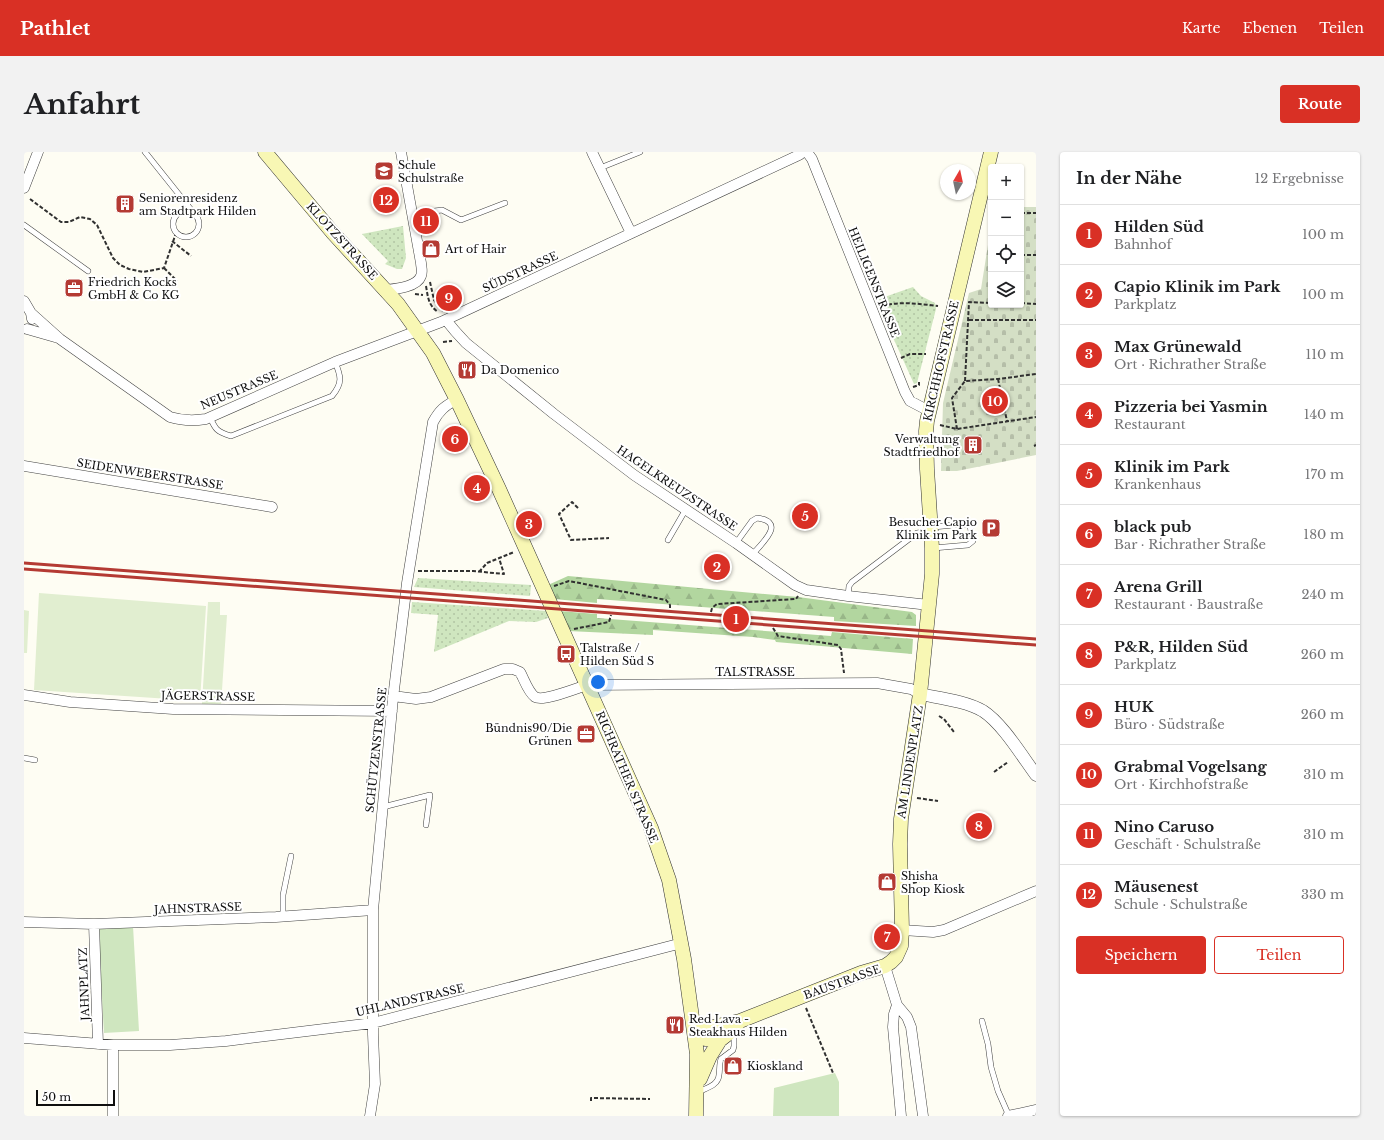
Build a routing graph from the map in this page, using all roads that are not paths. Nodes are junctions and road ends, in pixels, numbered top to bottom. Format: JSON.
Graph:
{"nodes":[{"id":1,"x":38,"y":152,"type":"edge"},
{"id":2,"x":145,"y":152,"type":"edge"},
{"id":3,"x":266,"y":152,"type":"edge"},
{"id":4,"x":401,"y":152,"type":"edge"},
{"id":5,"x":592,"y":152,"type":"edge"},
{"id":6,"x":640,"y":152,"type":"edge"},
{"id":7,"x":803,"y":152,"type":"edge"},
{"id":8,"x":807,"y":152,"type":"edge"},
{"id":9,"x":991,"y":152,"type":"edge"},
{"id":10,"x":600,"y":168,"type":"junction"},
{"id":11,"x":24,"y":188,"type":"edge"},
{"id":12,"x":505,"y":203,"type":"dead end"},
{"id":13,"x":195,"y":214,"type":"junction"},
{"id":14,"x":412,"y":214,"type":"junction"},
{"id":15,"x":24,"y":225,"type":"edge"},
{"id":16,"x":631,"y":233,"type":"junction"},
{"id":17,"x":88,"y":271,"type":"dead end"},
{"id":18,"x":386,"y":290,"type":"junction"},
{"id":19,"x":24,"y":301,"type":"edge"},
{"id":20,"x":31,"y":313,"type":"junction"},
{"id":21,"x":445,"y":316,"type":"junction"},
{"id":22,"x":26,"y":330,"type":"edge"},
{"id":23,"x":417,"y":330,"type":"junction"},
{"id":24,"x":60,"y":339,"type":"junction"},
{"id":25,"x":335,"y":362,"type":"junction"},
{"id":26,"x":457,"y":400,"type":"junction"},
{"id":27,"x":928,"y":412,"type":"junction"},
{"id":28,"x":210,"y":417,"type":"junction"},
{"id":29,"x":24,"y":466,"type":"edge"},
{"id":30,"x":272,"y":507,"type":"dead end"},
{"id":31,"x":686,"y":509,"type":"junction"},
{"id":32,"x":932,"y":529,"type":"junction"},
{"id":33,"x":668,"y":540,"type":"dead end"},
{"id":34,"x":736,"y":543,"type":"junction"},
{"id":35,"x":932,"y":548,"type":"junction"},
{"id":36,"x":752,"y":555,"type":"junction"},
{"id":37,"x":848,"y":596,"type":"junction"},
{"id":38,"x":929,"y":605,"type":"junction"},
{"id":39,"x":587,"y":685,"type":"junction"},
{"id":40,"x":920,"y":694,"type":"junction"},
{"id":41,"x":24,"y":695,"type":"edge"},
{"id":42,"x":393,"y":696,"type":"junction"},
{"id":43,"x":392,"y":711,"type":"junction"},
{"id":44,"x":24,"y":758,"type":"edge"},
{"id":45,"x":35,"y":760,"type":"dead end"},
{"id":46,"x":1036,"y":775,"type":"edge"},
{"id":47,"x":383,"y":807,"type":"junction"},
{"id":48,"x":426,"y":825,"type":"dead end"},
{"id":49,"x":291,"y":856,"type":"dead end"},
{"id":50,"x":1036,"y":891,"type":"edge"},
{"id":51,"x":373,"y":910,"type":"junction"},
{"id":52,"x":283,"y":916,"type":"junction"},
{"id":53,"x":24,"y":922,"type":"edge"},
{"id":54,"x":94,"y":924,"type":"junction"},
{"id":55,"x":902,"y":930,"type":"junction"},
{"id":56,"x":682,"y":943,"type":"junction"},
{"id":57,"x":885,"y":966,"type":"junction"},
{"id":58,"x":897,"y":1005,"type":"junction"},
{"id":59,"x":982,"y":1021,"type":"dead end"},
{"id":60,"x":373,"y":1023,"type":"junction"},
{"id":61,"x":737,"y":1025,"type":"junction"},
{"id":62,"x":695,"y":1031,"type":"junction"},
{"id":63,"x":24,"y":1038,"type":"edge"},
{"id":64,"x":720,"y":1040,"type":"junction"},
{"id":65,"x":98,"y":1044,"type":"junction"},
{"id":66,"x":113,"y":1045,"type":"junction"},
{"id":67,"x":697,"y":1089,"type":"junction"},
{"id":68,"x":1036,"y":1110,"type":"edge"},
{"id":69,"x":113,"y":1114,"type":"edge"},
{"id":70,"x":370,"y":1116,"type":"edge"},
{"id":71,"x":696,"y":1116,"type":"edge"},
{"id":72,"x":901,"y":1116,"type":"edge"},
{"id":73,"x":923,"y":1116,"type":"edge"},
{"id":74,"x":1009,"y":1116,"type":"edge"}],
"edges":[{"from":1,"to":11,"type":"street"},
{"from":2,"to":13,"type":"lane"},
{"from":3,"to":18,"type":"main road","name":"KLOTZSTRASSE"},
{"from":4,"to":14,"type":"street"},
{"from":5,"to":10,"type":"street"},
{"from":6,"to":10,"type":"lane"},
{"from":7,"to":16,"type":"street","name":"SÜDSTRASSE"},
{"from":8,"to":27,"type":"street","name":"HEILIGENSTRASSE"},
{"from":9,"to":27,"type":"main road","name":"KIRCHHOFSTRASSE"},
{"from":10,"to":16,"type":"street"},
{"from":12,"to":14,"type":"lane"},
{"from":13,"to":13,"type":"lane"},
{"from":14,"to":18,"type":"street"},
{"from":15,"to":17,"type":"lane"},
{"from":16,"to":21,"type":"street","name":"SÜDSTRASSE"},
{"from":18,"to":23,"type":"main road","name":"KLOTZSTRASSE"},
{"from":19,"to":20,"type":"street","name":"NEUSTRASSE"},
{"from":20,"to":22,"type":"street"},
{"from":20,"to":24,"type":"street","name":"NEUSTRASSE"},
{"from":21,"to":23,"type":"street","name":"SÜDSTRASSE"},
{"from":21,"to":31,"type":"street","name":"HAGELKREUZSTRASSE"},
{"from":22,"to":24,"type":"street","name":"NEUSTRASSE"},
{"from":23,"to":25,"type":"street","name":"NEUSTRASSE"},
{"from":23,"to":26,"type":"main road","name":"RICHRATHER STRASSE"},
{"from":24,"to":28,"type":"street","name":"NEUSTRASSE"},
{"from":25,"to":28,"type":"street","name":"NEUSTRASSE"},
{"from":25,"to":28,"type":"lane"},
{"from":26,"to":39,"type":"main road","name":"RICHRATHER STRASSE"},
{"from":26,"to":42,"type":"street","name":"SCHÜTZENSTRASSE"},
{"from":27,"to":32,"type":"main road","name":"KIRCHHOFSTRASSE"},
{"from":29,"to":30,"type":"street","name":"SEIDENWEBERSTRASSE"},
{"from":31,"to":33,"type":"lane"},
{"from":31,"to":34,"type":"street","name":"HAGELKREUZSTRASSE"},
{"from":32,"to":35,"type":"main road","name":"KIRCHHOFSTRASSE"},
{"from":32,"to":35,"type":"lane"},
{"from":32,"to":37,"type":"lane"},
{"from":34,"to":36,"type":"street","name":"HAGELKREUZSTRASSE"},
{"from":34,"to":36,"type":"lane"},
{"from":35,"to":38,"type":"main road","name":"KIRCHHOFSTRASSE"},
{"from":36,"to":37,"type":"street","name":"HAGELKREUZSTRASSE"},
{"from":37,"to":38,"type":"street","name":"HAGELKREUZSTRASSE"},
{"from":38,"to":40,"type":"main road","name":"KIRCHHOFSTRASSE"},
{"from":39,"to":40,"type":"street","name":"TALSTRASSE"},
{"from":39,"to":42,"type":"street","name":"TALSTRASSE"},
{"from":39,"to":56,"type":"main road","name":"RICHRATHER STRASSE"},
{"from":40,"to":46,"type":"street","name":"AM LINDENPLATZ"},
{"from":40,"to":55,"type":"main road","name":"AM LINDENPLATZ"},
{"from":41,"to":43,"type":"street","name":"JÄGERSTRASSE"},
{"from":42,"to":43,"type":"street","name":"SCHÜTZENSTRASSE"},
{"from":43,"to":47,"type":"street","name":"SCHÜTZENSTRASSE"},
{"from":44,"to":45,"type":"lane"},
{"from":47,"to":48,"type":"lane"},
{"from":47,"to":51,"type":"street","name":"SCHÜTZENSTRASSE"},
{"from":49,"to":52,"type":"lane"},
{"from":50,"to":55,"type":"street"},
{"from":51,"to":52,"type":"street","name":"JAHNSTRASSE"},
{"from":51,"to":60,"type":"street","name":"SCHÜTZENSTRASSE"},
{"from":52,"to":54,"type":"street","name":"JAHNSTRASSE"},
{"from":53,"to":54,"type":"street","name":"JAHNSTRASSE"},
{"from":54,"to":65,"type":"street","name":"JAHNPLATZ"},
{"from":55,"to":57,"type":"main road","name":"BAUSTRASSE"},
{"from":56,"to":60,"type":"street","name":"UHLANDSTRASSE"},
{"from":56,"to":62,"type":"main road","name":"RICHRATHER STRASSE"},
{"from":57,"to":58,"type":"street"},
{"from":57,"to":61,"type":"main road","name":"BAUSTRASSE"},
{"from":58,"to":72,"type":"street"},
{"from":58,"to":73,"type":"street"},
{"from":59,"to":74,"type":"lane"},
{"from":60,"to":66,"type":"street","name":"UHLANDSTRASSE"},
{"from":60,"to":70,"type":"street","name":"SCHÜTZENSTRASSE"},
{"from":61,"to":62,"type":"main road","name":"BAUSTRASSE"},
{"from":61,"to":64,"type":"main road","name":"BAUSTRASSE"},
{"from":61,"to":67,"type":"lane"},
{"from":62,"to":64,"type":"main road"},
{"from":62,"to":67,"type":"main road","name":"RICHRATHER STRASSE"},
{"from":63,"to":65,"type":"street","name":"UHLANDSTRASSE"},
{"from":64,"to":67,"type":"main road","name":"BAUSTRASSE"},
{"from":65,"to":66,"type":"street","name":"UHLANDSTRASSE"},
{"from":66,"to":69,"type":"street"},
{"from":67,"to":71,"type":"main road","name":"RICHRATHER STRASSE"},
{"from":68,"to":74,"type":"street"}]}
